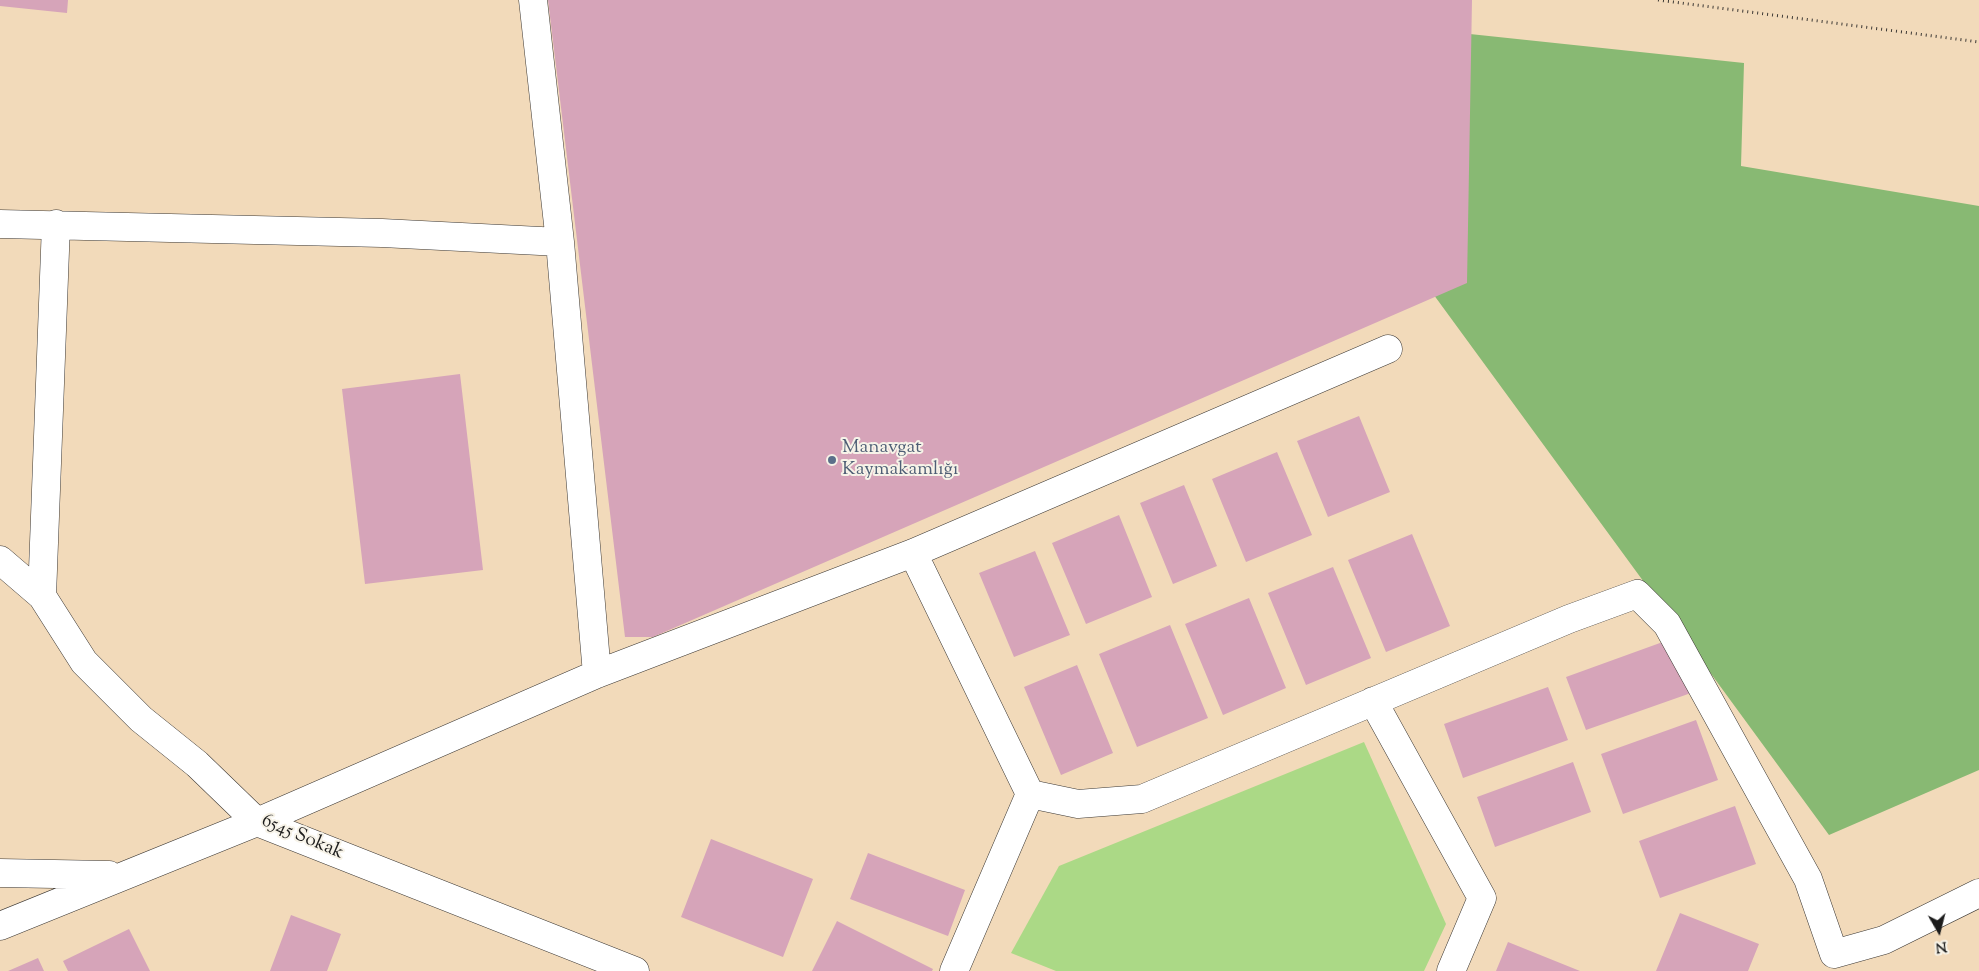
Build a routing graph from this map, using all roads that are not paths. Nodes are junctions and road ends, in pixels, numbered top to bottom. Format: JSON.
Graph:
{"nodes":[{"id":1,"x":533,"y":0,"type":"edge"},
{"id":2,"x":0,"y":224,"type":"edge"},
{"id":3,"x":56,"y":224,"type":"junction"},
{"id":4,"x":560,"y":242,"type":"junction"},
{"id":5,"x":1388,"y":349,"type":"dead end"},
{"id":6,"x":913,"y":553,"type":"junction"},
{"id":7,"x":0,"y":560,"type":"edge"},
{"id":8,"x":42,"y":596,"type":"junction"},
{"id":9,"x":597,"y":674,"type":"junction"},
{"id":10,"x":1373,"y":701,"type":"junction"},
{"id":11,"x":1030,"y":794,"type":"junction"},
{"id":12,"x":257,"y":822,"type":"junction"},
{"id":13,"x":0,"y":873,"type":"edge"},
{"id":14,"x":123,"y":875,"type":"junction"},
{"id":15,"x":1979,"y":893,"type":"edge"},
{"id":16,"x":0,"y":926,"type":"edge"},
{"id":17,"x":1830,"y":963,"type":"edge"},
{"id":18,"x":634,"y":971,"type":"edge"},
{"id":19,"x":954,"y":971,"type":"edge"},
{"id":20,"x":1451,"y":971,"type":"edge"}],
"edges":[{"from":1,"to":4,"type":"street"},
{"from":2,"to":3,"type":"street"},
{"from":3,"to":4,"type":"street"},
{"from":3,"to":8,"type":"street"},
{"from":4,"to":9,"type":"street"},
{"from":5,"to":6,"type":"street"},
{"from":6,"to":9,"type":"street"},
{"from":6,"to":11,"type":"street"},
{"from":7,"to":8,"type":"street","name":"6545 Sokak"},
{"from":8,"to":12,"type":"street","name":"6545 Sokak"},
{"from":9,"to":12,"type":"street"},
{"from":10,"to":11,"type":"street"},
{"from":10,"to":17,"type":"street"},
{"from":10,"to":20,"type":"street"},
{"from":11,"to":19,"type":"street"},
{"from":12,"to":14,"type":"street"},
{"from":12,"to":18,"type":"street","name":"6545 Sokak"},
{"from":13,"to":14,"type":"street"},
{"from":14,"to":16,"type":"street"},
{"from":15,"to":17,"type":"street"}]}
